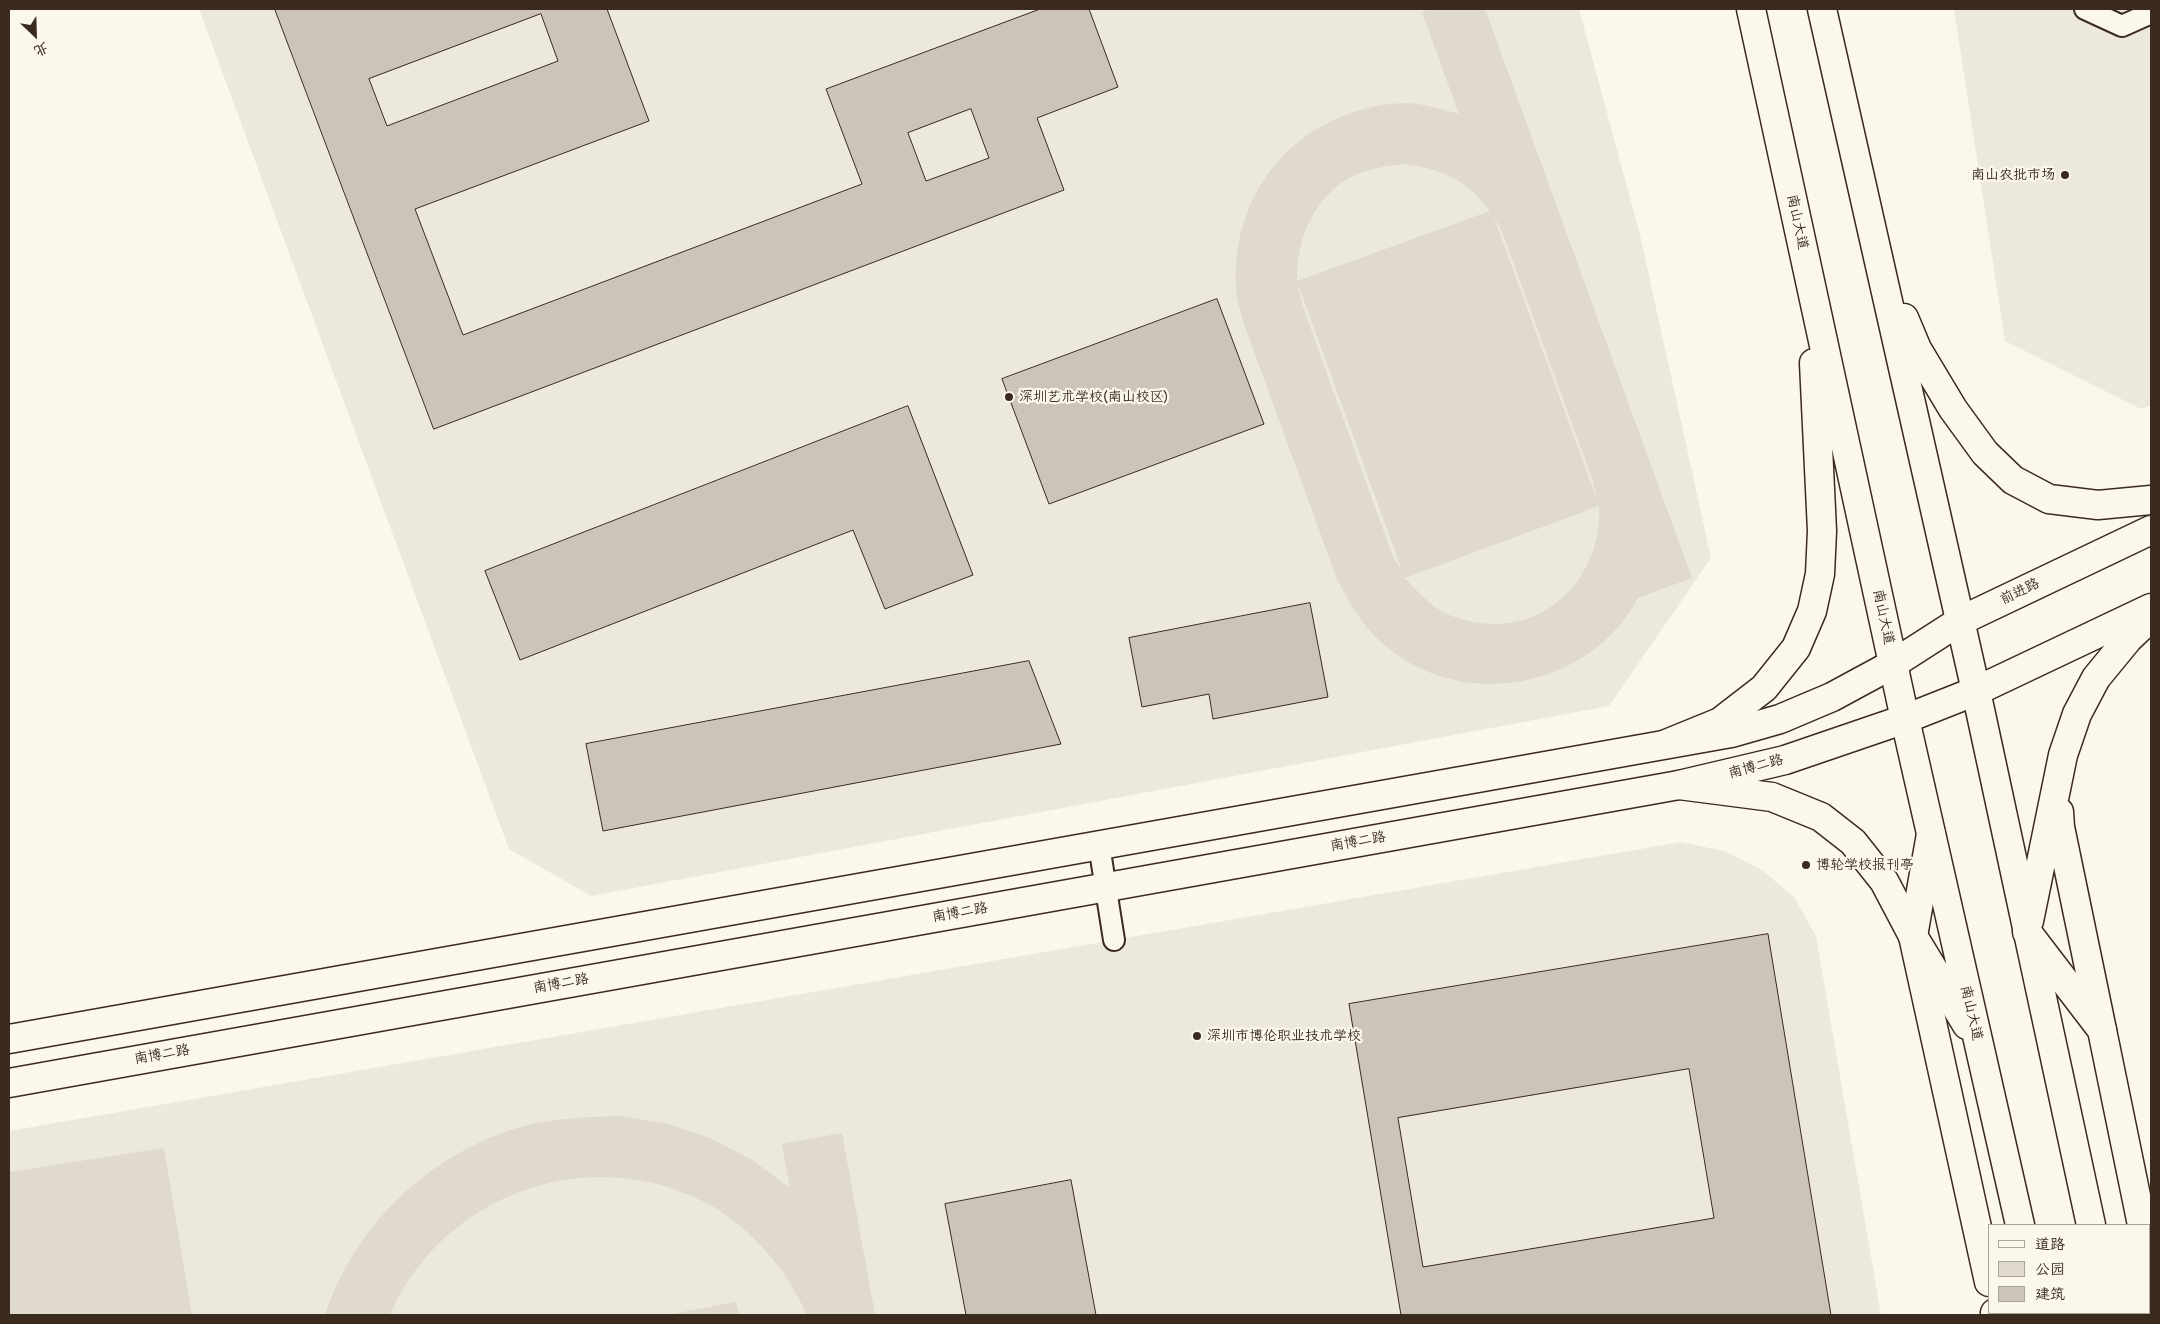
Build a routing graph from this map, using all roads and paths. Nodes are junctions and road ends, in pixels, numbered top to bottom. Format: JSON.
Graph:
{"nodes":[{"id":1,"x":1751,"y":9,"type":"edge"},
{"id":2,"x":1822,"y":9,"type":"edge"},
{"id":3,"x":2085,"y":9,"type":"edge"},
{"id":4,"x":2151,"y":13,"type":"edge"},
{"id":5,"x":1878,"y":254,"type":"junction"},
{"id":6,"x":1811,"y":286,"type":"junction"},
{"id":7,"x":2151,"y":500,"type":"edge"},
{"id":8,"x":2151,"y":530,"type":"edge"},
{"id":9,"x":2151,"y":608,"type":"edge"},
{"id":10,"x":2151,"y":617,"type":"edge"},
{"id":11,"x":1960,"y":621,"type":"junction"},
{"id":12,"x":1893,"y":664,"type":"junction"},
{"id":13,"x":1976,"y":691,"type":"junction"},
{"id":14,"x":1904,"y":719,"type":"junction"},
{"id":15,"x":1666,"y":744,"type":"junction"},
{"id":16,"x":1679,"y":785,"type":"junction"},
{"id":17,"x":2057,"y":788,"type":"junction"},
{"id":18,"x":1931,"y":834,"type":"junction"},
{"id":19,"x":1099,"y":845,"type":"junction"},
{"id":20,"x":1106,"y":887,"type":"junction"},
{"id":21,"x":2027,"y":932,"type":"junction"},
{"id":22,"x":1913,"y":936,"type":"junction"},
{"id":23,"x":1114,"y":940,"type":"dead end"},
{"id":24,"x":2102,"y":1030,"type":"junction"},
{"id":25,"x":9,"y":1039,"type":"edge"},
{"id":26,"x":1979,"y":1046,"type":"junction"},
{"id":27,"x":9,"y":1083,"type":"edge"},
{"id":28,"x":2020,"y":1224,"type":"edge"},
{"id":29,"x":2091,"y":1224,"type":"edge"},
{"id":30,"x":2142,"y":1224,"type":"edge"},
{"id":31,"x":1988,"y":1277,"type":"edge"}],
"edges":[{"from":1,"to":6,"type":"main road","name":"南山大道"},
{"from":2,"to":5,"type":"main road"},
{"from":3,"to":4,"type":"lane"},
{"from":5,"to":7,"type":"main road"},
{"from":5,"to":11,"type":"main road"},
{"from":6,"to":12,"type":"main road","name":"南山大道"},
{"from":6,"to":15,"type":"main road"},
{"from":8,"to":11,"type":"main road","name":"前进路"},
{"from":9,"to":13,"type":"main road"},
{"from":10,"to":17,"type":"main road"},
{"from":11,"to":12,"type":"main road","name":"前进路"},
{"from":11,"to":13,"type":"main road"},
{"from":12,"to":14,"type":"main road","name":"南山大道"},
{"from":12,"to":15,"type":"main road"},
{"from":13,"to":14,"type":"main road"},
{"from":13,"to":21,"type":"main road"},
{"from":14,"to":16,"type":"main road","name":"南博二路"},
{"from":14,"to":18,"type":"main road","name":"南山大道"},
{"from":15,"to":19,"type":"main road"},
{"from":16,"to":20,"type":"main road","name":"南博二路"},
{"from":16,"to":22,"type":"main road"},
{"from":17,"to":21,"type":"main road"},
{"from":17,"to":24,"type":"main road"},
{"from":18,"to":22,"type":"main road"},
{"from":18,"to":26,"type":"main road","name":"南山大道"},
{"from":19,"to":20,"type":"lane"},
{"from":19,"to":25,"type":"main road"},
{"from":20,"to":23,"type":"lane"},
{"from":20,"to":27,"type":"main road","name":"南博二路"},
{"from":21,"to":24,"type":"main road"},
{"from":21,"to":29,"type":"main road"},
{"from":22,"to":26,"type":"main road"},
{"from":22,"to":31,"type":"main road"},
{"from":24,"to":30,"type":"main road"},
{"from":26,"to":28,"type":"main road","name":"南山大道"}]}
